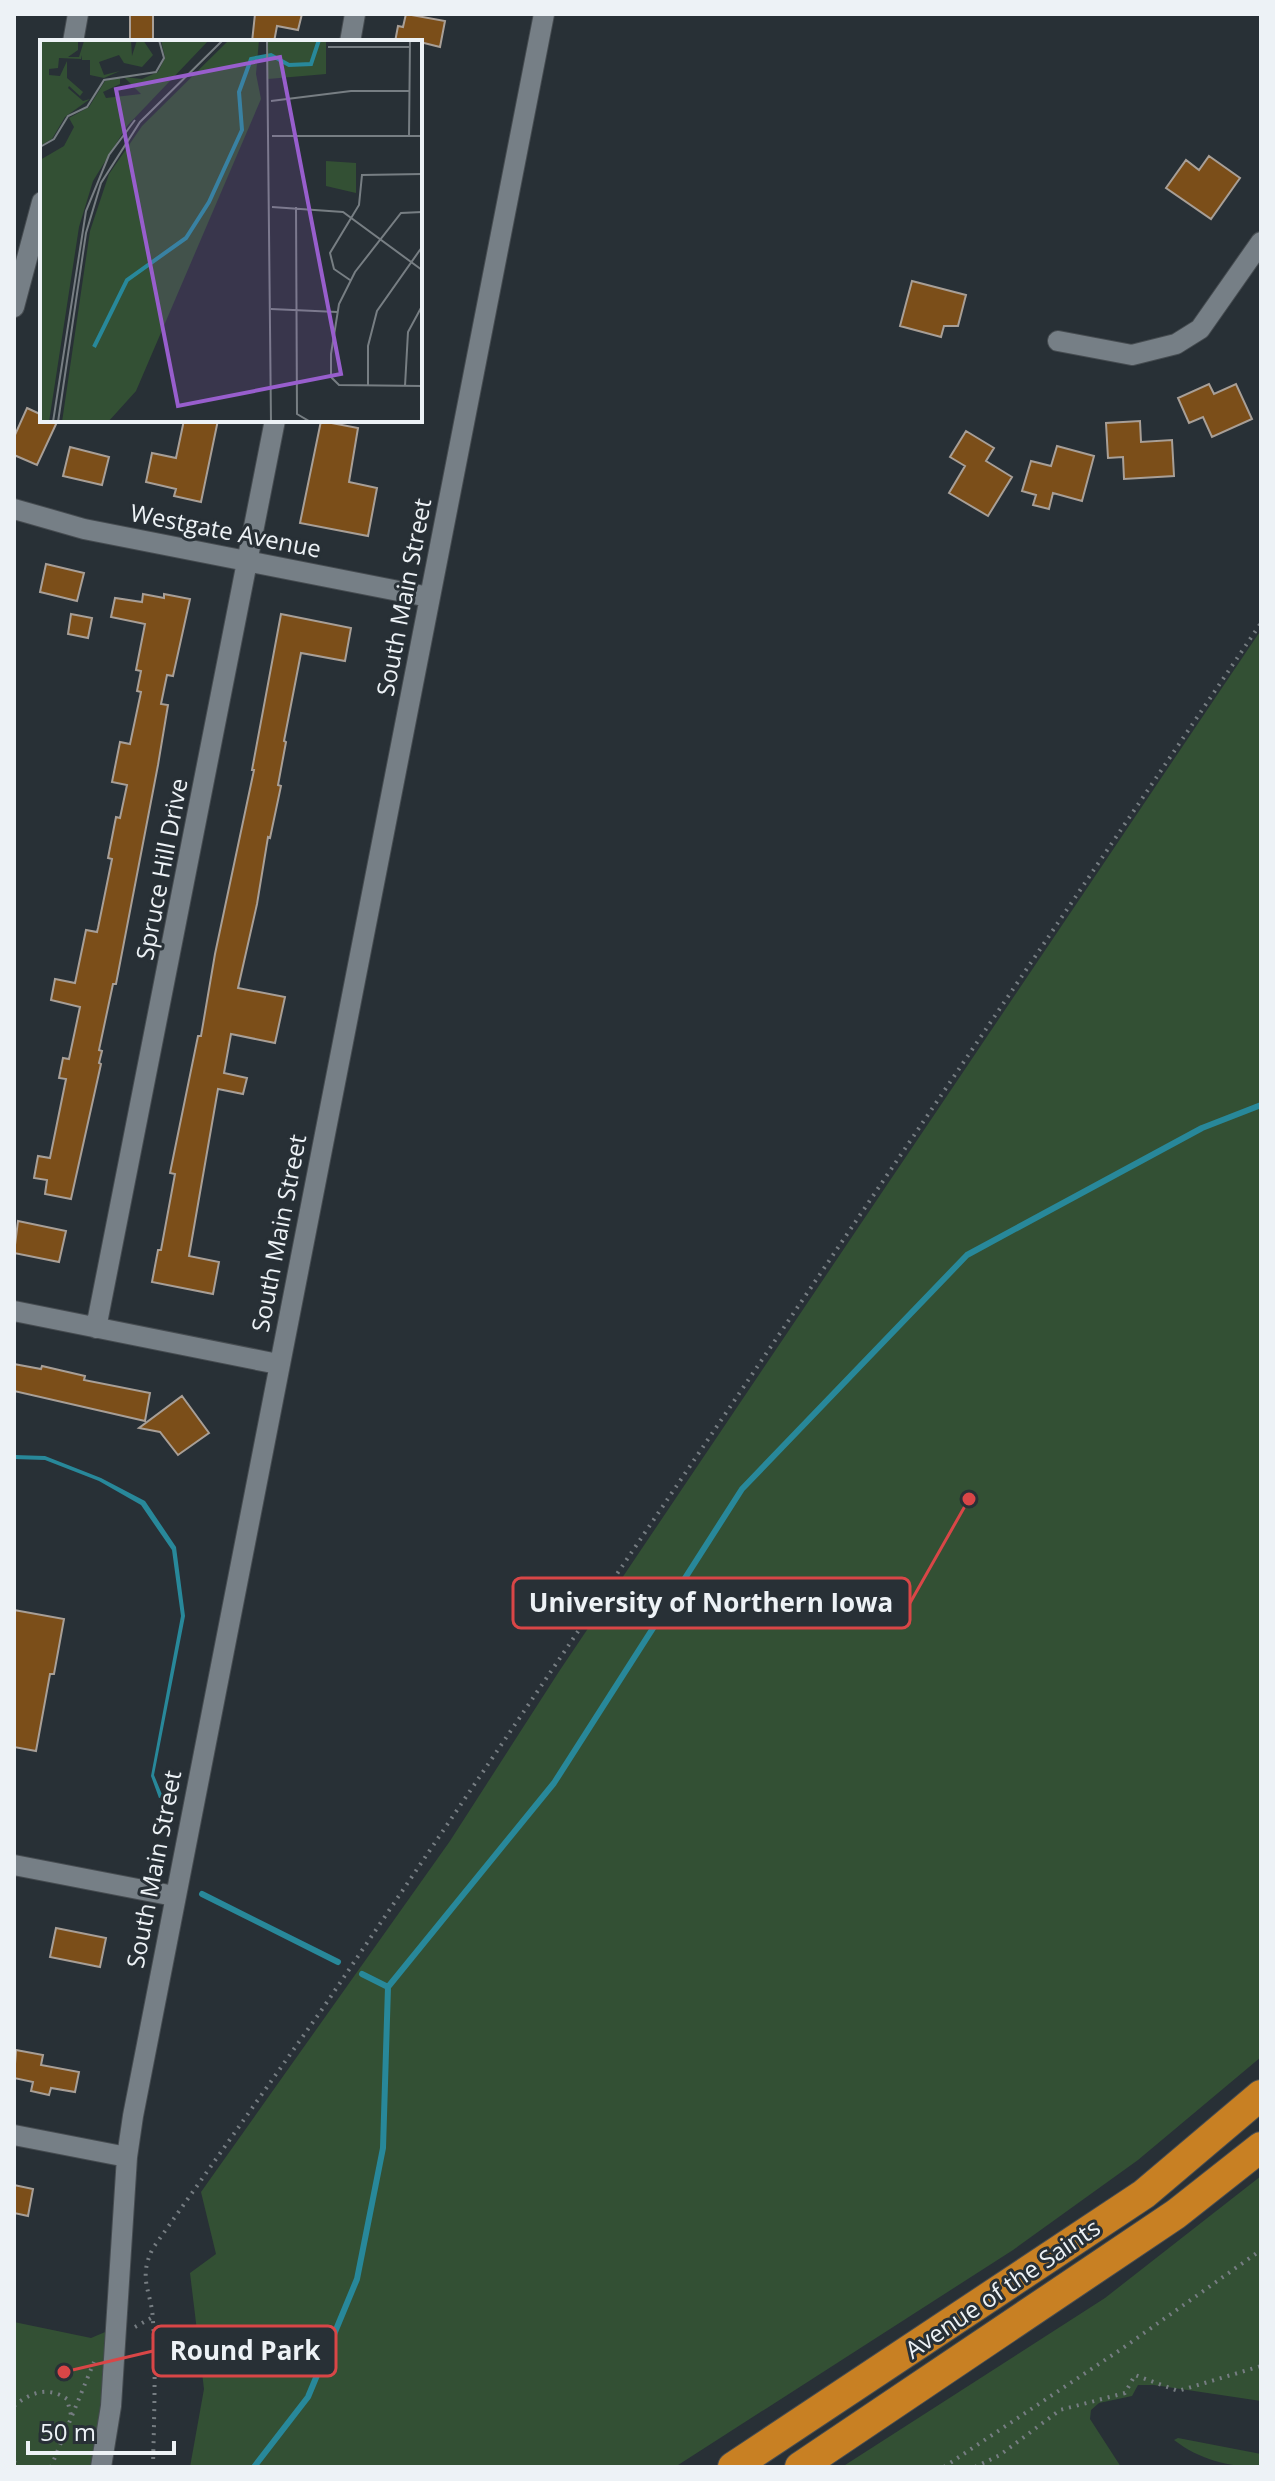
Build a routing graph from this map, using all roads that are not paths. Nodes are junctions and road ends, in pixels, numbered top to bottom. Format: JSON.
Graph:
{"nodes":[{"id":1,"x":78,"y":14,"type":"edge"},
{"id":2,"x":355,"y":14,"type":"edge"},
{"id":3,"x":544,"y":14,"type":"edge"},
{"id":4,"x":73,"y":40,"type":"edge"},
{"id":5,"x":350,"y":40,"type":"edge"},
{"id":6,"x":40,"y":210,"type":"edge"},
{"id":7,"x":1261,"y":242,"type":"edge"},
{"id":8,"x":14,"y":307,"type":"edge"},
{"id":9,"x":1058,"y":341,"type":"dead end"},
{"id":10,"x":275,"y":422,"type":"edge"},
{"id":11,"x":14,"y":509,"type":"edge"},
{"id":12,"x":248,"y":561,"type":"junction"},
{"id":13,"x":429,"y":597,"type":"junction"},
{"id":14,"x":14,"y":1311,"type":"edge"},
{"id":15,"x":96,"y":1328,"type":"junction"},
{"id":16,"x":278,"y":1364,"type":"junction"},
{"id":17,"x":14,"y":1865,"type":"edge"},
{"id":18,"x":174,"y":1896,"type":"junction"},
{"id":19,"x":1261,"y":2095,"type":"edge"},
{"id":20,"x":14,"y":2135,"type":"edge"},
{"id":21,"x":1261,"y":2147,"type":"edge"},
{"id":22,"x":127,"y":2157,"type":"junction"},
{"id":23,"x":101,"y":2467,"type":"edge"},
{"id":24,"x":733,"y":2467,"type":"edge"},
{"id":25,"x":800,"y":2467,"type":"edge"}],
"edges":[{"from":1,"to":4,"type":"street"},
{"from":2,"to":5,"type":"street"},
{"from":3,"to":13,"type":"street","name":"South Main Street"},
{"from":6,"to":8,"type":"street"},
{"from":7,"to":9,"type":"street"},
{"from":10,"to":12,"type":"street","name":"Spruce Hill Drive"},
{"from":11,"to":12,"type":"street","name":"Westgate Avenue"},
{"from":12,"to":13,"type":"street","name":"Westgate Avenue"},
{"from":12,"to":15,"type":"street","name":"Spruce Hill Drive"},
{"from":13,"to":16,"type":"street","name":"South Main Street"},
{"from":14,"to":15,"type":"street"},
{"from":15,"to":16,"type":"street"},
{"from":16,"to":18,"type":"street","name":"South Main Street"},
{"from":17,"to":18,"type":"street"},
{"from":18,"to":22,"type":"street","name":"South Main Street"},
{"from":19,"to":24,"type":"highway","name":"Avenue of the Saints"},
{"from":20,"to":22,"type":"street"},
{"from":21,"to":25,"type":"highway","name":"Avenue of the Saints"},
{"from":22,"to":23,"type":"street","name":"South Main Street"}]}
